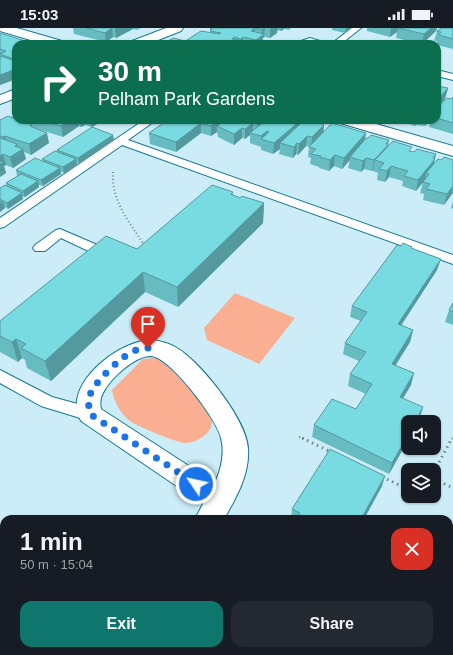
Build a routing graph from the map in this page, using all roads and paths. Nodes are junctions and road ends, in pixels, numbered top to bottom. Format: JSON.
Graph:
{"nodes":[{"id":1,"x":4,"y":28,"type":"edge"},
{"id":2,"x":176,"y":28,"type":"edge"},
{"id":3,"x":357,"y":28,"type":"edge"},
{"id":4,"x":44,"y":40,"type":"edge"},
{"id":5,"x":147,"y":40,"type":"edge"},
{"id":6,"x":340,"y":40,"type":"edge"},
{"id":7,"x":441,"y":74,"type":"edge"},
{"id":8,"x":453,"y":77,"type":"edge"},
{"id":9,"x":12,"y":95,"type":"edge"},
{"id":10,"x":0,"y":100,"type":"edge"},
{"id":11,"x":145,"y":124,"type":"edge"},
{"id":12,"x":359,"y":124,"type":"edge"},
{"id":13,"x":120,"y":141,"type":"junction"},
{"id":14,"x":453,"y":151,"type":"edge"},
{"id":15,"x":0,"y":224,"type":"edge"},
{"id":16,"x":40,"y":248,"type":"dead end"},
{"id":17,"x":149,"y":251,"type":"edge"},
{"id":18,"x":104,"y":253,"type":"edge"},
{"id":19,"x":453,"y":260,"type":"edge"},
{"id":20,"x":0,"y":376,"type":"edge"},
{"id":21,"x":90,"y":414,"type":"junction"},
{"id":22,"x":299,"y":437,"type":"dead end"},
{"id":23,"x":453,"y":437,"type":"edge"},
{"id":24,"x":333,"y":453,"type":"edge"},
{"id":25,"x":439,"y":463,"type":"edge"},
{"id":26,"x":381,"y":476,"type":"edge"},
{"id":27,"x":441,"y":482,"type":"edge"},
{"id":28,"x":401,"y":486,"type":"edge"},
{"id":29,"x":453,"y":488,"type":"edge"},
{"id":30,"x":215,"y":510,"type":"edge"}],
"edges":[{"from":1,"to":4,"type":"street"},
{"from":2,"to":5,"type":"street"},
{"from":3,"to":6,"type":"lane"},
{"from":7,"to":8,"type":"lane"},
{"from":9,"to":10,"type":"street"},
{"from":11,"to":13,"type":"lane"},
{"from":12,"to":14,"type":"street"},
{"from":13,"to":15,"type":"lane"},
{"from":13,"to":17,"type":"path"},
{"from":13,"to":19,"type":"lane"},
{"from":16,"to":18,"type":"lane"},
{"from":20,"to":21,"type":"lane"},
{"from":21,"to":30,"type":"street"},
{"from":21,"to":30,"type":"street"},
{"from":22,"to":24,"type":"path"},
{"from":23,"to":25,"type":"path"},
{"from":26,"to":28,"type":"path"},
{"from":27,"to":29,"type":"path"}]}
